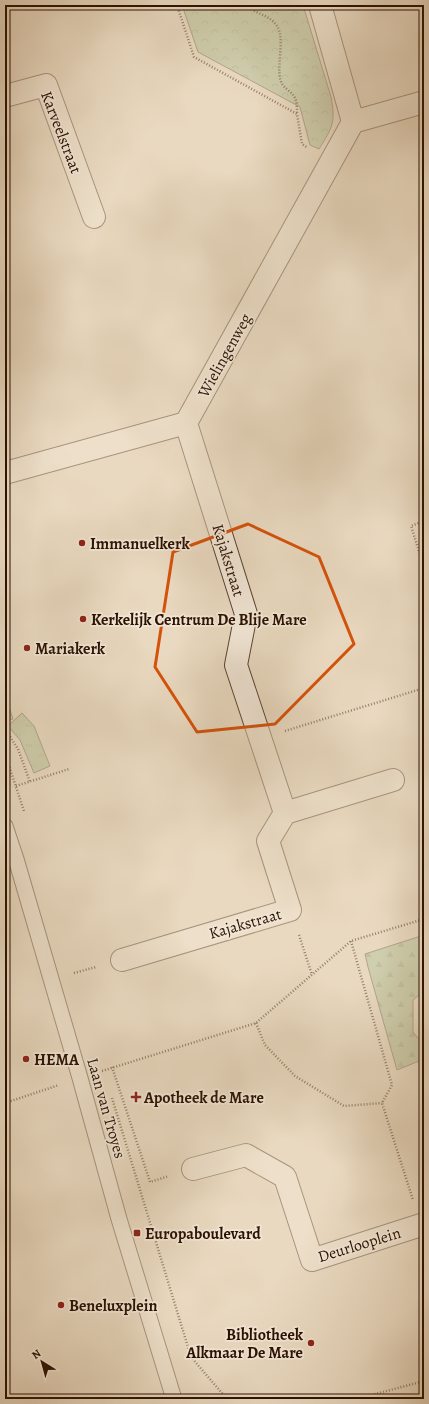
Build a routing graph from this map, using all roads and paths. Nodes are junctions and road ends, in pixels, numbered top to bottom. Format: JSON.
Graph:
{"nodes":[{"id":1,"x":177,"y":5,"type":"edge"},
{"id":2,"x":247,"y":5,"type":"edge"},
{"id":3,"x":320,"y":5,"type":"edge"},
{"id":4,"x":5,"y":96,"type":"edge"},
{"id":5,"x":424,"y":102,"type":"edge"},
{"id":6,"x":297,"y":114,"type":"junction"},
{"id":7,"x":353,"y":122,"type":"junction"},
{"id":8,"x":331,"y":160,"type":"junction"},
{"id":9,"x":94,"y":217,"type":"dead end"},
{"id":10,"x":186,"y":423,"type":"junction"},
{"id":11,"x":5,"y":473,"type":"edge"},
{"id":12,"x":424,"y":521,"type":"edge"},
{"id":13,"x":424,"y":567,"type":"edge"},
{"id":14,"x":424,"y":688,"type":"edge"},
{"id":15,"x":5,"y":729,"type":"edge"},
{"id":16,"x":260,"y":738,"type":"junction"},
{"id":17,"x":5,"y":756,"type":"edge"},
{"id":18,"x":69,"y":769,"type":"dead end"},
{"id":19,"x":393,"y":780,"type":"dead end"},
{"id":20,"x":30,"y":782,"type":"junction"},
{"id":21,"x":16,"y":786,"type":"junction"},
{"id":22,"x":285,"y":813,"type":"junction"},
{"id":23,"x":25,"y":816,"type":"dead end"},
{"id":24,"x":5,"y":826,"type":"edge"},
{"id":25,"x":424,"y":919,"type":"edge"},
{"id":26,"x":297,"y":929,"type":"dead end"},
{"id":27,"x":351,"y":941,"type":"junction"},
{"id":28,"x":122,"y":960,"type":"dead end"},
{"id":29,"x":71,"y":966,"type":"dead end"},
{"id":30,"x":312,"y":975,"type":"junction"},
{"id":31,"x":76,"y":981,"type":"dead end"},
{"id":32,"x":256,"y":1023,"type":"junction"},
{"id":33,"x":101,"y":1063,"type":"dead end"},
{"id":34,"x":112,"y":1067,"type":"junction"},
{"id":35,"x":103,"y":1071,"type":"junction"},
{"id":36,"x":80,"y":1078,"type":"junction"},
{"id":37,"x":110,"y":1093,"type":"dead end"},
{"id":38,"x":5,"y":1102,"type":"edge"},
{"id":39,"x":382,"y":1103,"type":"junction"},
{"id":40,"x":193,"y":1169,"type":"joint"},
{"id":41,"x":423,"y":1225,"type":"edge"},
{"id":42,"x":424,"y":1381,"type":"edge"},
{"id":43,"x":174,"y":1399,"type":"edge"},
{"id":44,"x":227,"y":1399,"type":"edge"},
{"id":45,"x":357,"y":1399,"type":"edge"}],
"edges":[{"from":1,"to":6,"type":"path"},
{"from":2,"to":6,"type":"path"},
{"from":3,"to":7,"type":"street"},
{"from":4,"to":9,"type":"street","name":"Karveelstraat"},
{"from":5,"to":7,"type":"street"},
{"from":6,"to":8,"type":"path"},
{"from":7,"to":8,"type":"street","name":"Wielingenweg"},
{"from":8,"to":10,"type":"street","name":"Wielingenweg"},
{"from":10,"to":11,"type":"street"},
{"from":10,"to":16,"type":"street","name":"Kajakstraat"},
{"from":12,"to":13,"type":"path"},
{"from":14,"to":16,"type":"path"},
{"from":15,"to":20,"type":"path"},
{"from":16,"to":22,"type":"street","name":"Kajakstraat"},
{"from":17,"to":21,"type":"path"},
{"from":18,"to":20,"type":"path"},
{"from":19,"to":22,"type":"street"},
{"from":20,"to":21,"type":"path"},
{"from":21,"to":23,"type":"path"},
{"from":22,"to":28,"type":"street","name":"Kajakstraat"},
{"from":24,"to":36,"type":"lane","name":"Laan van Troyes"},
{"from":25,"to":27,"type":"path"},
{"from":26,"to":30,"type":"path"},
{"from":27,"to":30,"type":"path"},
{"from":27,"to":39,"type":"path"},
{"from":29,"to":31,"type":"path"},
{"from":30,"to":32,"type":"path"},
{"from":32,"to":34,"type":"path"},
{"from":32,"to":39,"type":"path"},
{"from":33,"to":35,"type":"path"},
{"from":34,"to":35,"type":"path"},
{"from":34,"to":40,"type":"path"},
{"from":35,"to":36,"type":"path"},
{"from":36,"to":38,"type":"path"},
{"from":36,"to":43,"type":"lane","name":"Laan van Troyes"},
{"from":37,"to":44,"type":"path"},
{"from":39,"to":41,"type":"path"},
{"from":40,"to":41,"type":"street","name":"Deurlooplein"},
{"from":42,"to":45,"type":"path"}]}
